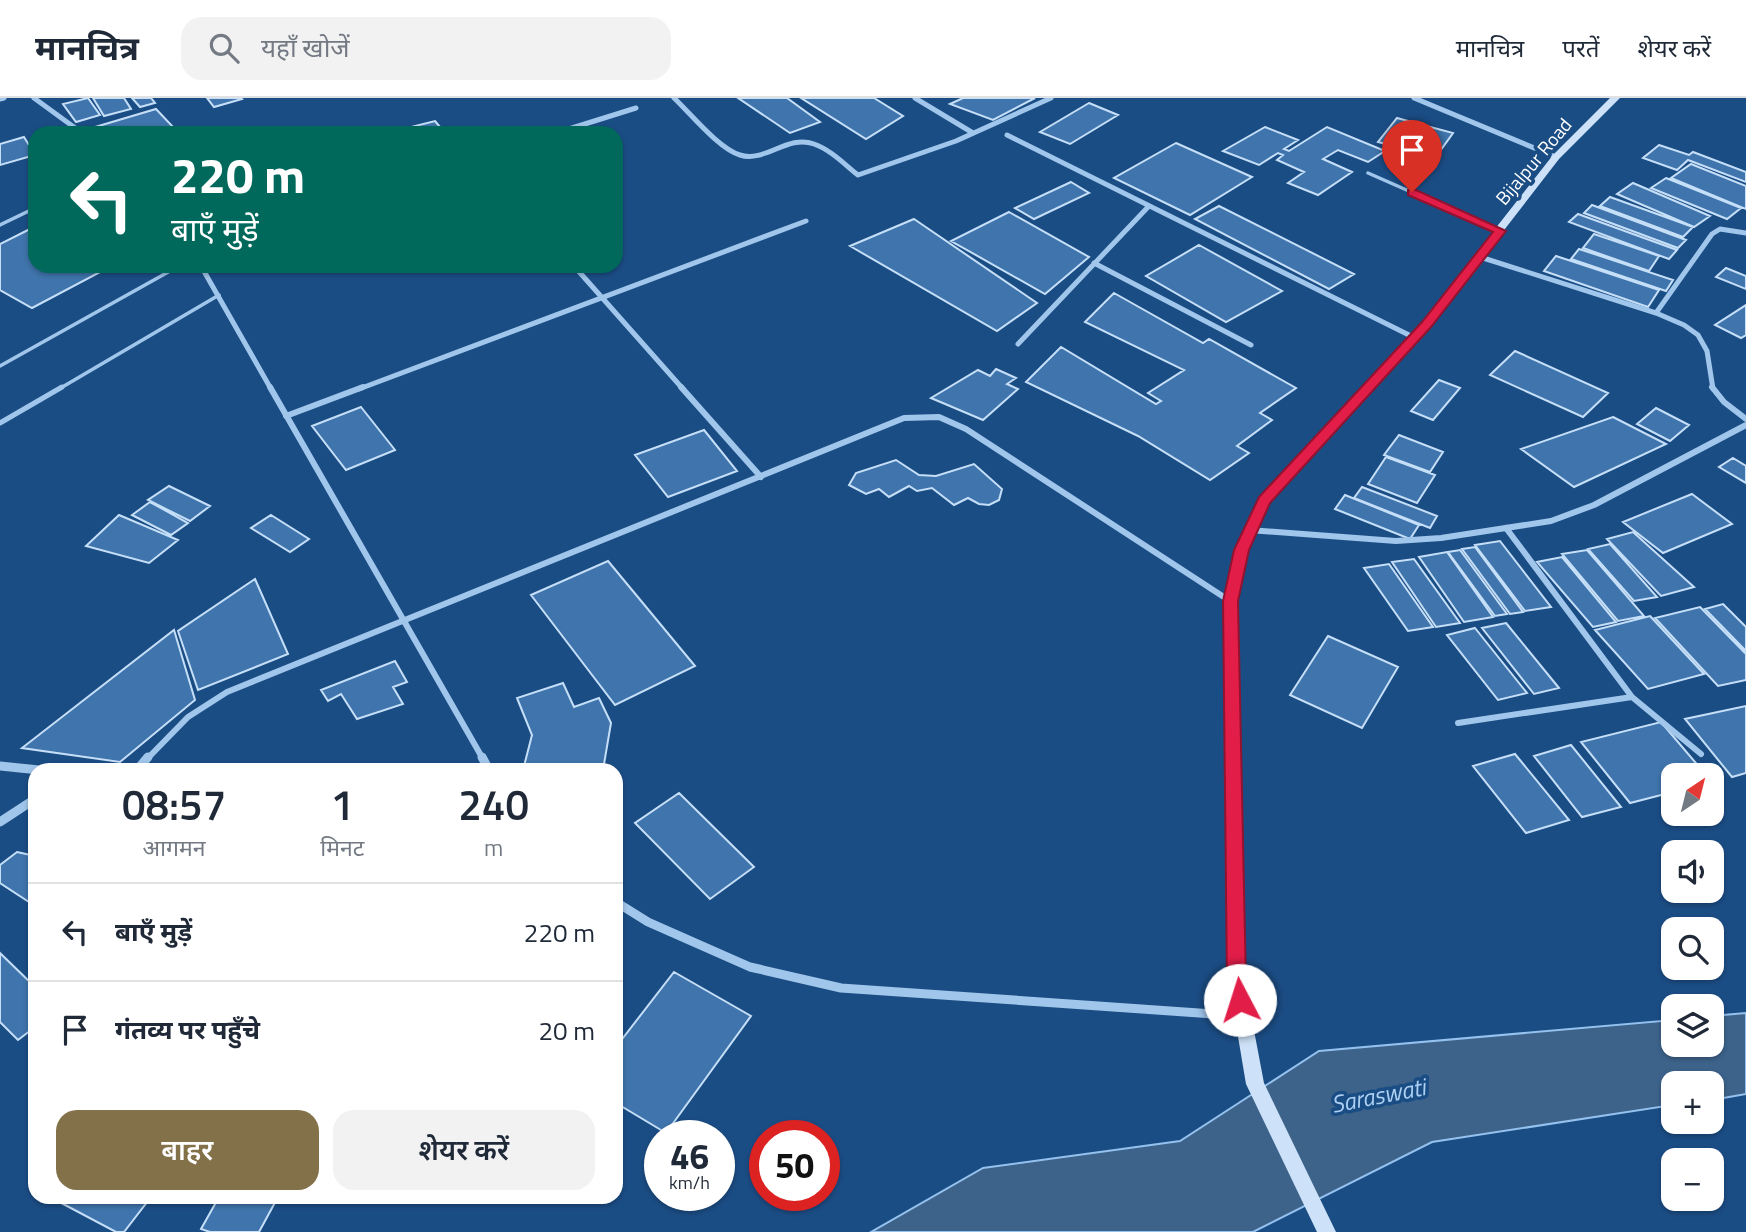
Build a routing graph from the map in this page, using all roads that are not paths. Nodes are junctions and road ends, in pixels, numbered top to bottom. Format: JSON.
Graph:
{"nodes":[{"id":1,"x":34,"y":98,"type":"edge"},
{"id":2,"x":674,"y":98,"type":"edge"},
{"id":3,"x":1051,"y":98,"type":"edge"},
{"id":4,"x":1414,"y":98,"type":"edge"},
{"id":5,"x":1615,"y":98,"type":"edge"},
{"id":6,"x":919,"y":99,"type":"edge"},
{"id":7,"x":636,"y":108,"type":"dead end"},
{"id":8,"x":72,"y":126,"type":"edge"},
{"id":9,"x":578,"y":126,"type":"edge"},
{"id":10,"x":973,"y":133,"type":"junction"},
{"id":11,"x":1007,"y":135,"type":"dead end"},
{"id":12,"x":1556,"y":157,"type":"junction"},
{"id":13,"x":1368,"y":173,"type":"dead end"},
{"id":14,"x":1149,"y":206,"type":"junction"},
{"id":15,"x":28,"y":211,"type":"edge"},
{"id":16,"x":806,"y":222,"type":"dead end"},
{"id":17,"x":0,"y":225,"type":"edge"},
{"id":18,"x":1500,"y":231,"type":"junction"},
{"id":19,"x":1746,"y":233,"type":"edge"},
{"id":20,"x":1480,"y":257,"type":"junction"},
{"id":21,"x":1094,"y":263,"type":"junction"},
{"id":22,"x":166,"y":273,"type":"edge"},
{"id":23,"x":205,"y":273,"type":"edge"},
{"id":24,"x":580,"y":273,"type":"edge"},
{"id":25,"x":219,"y":295,"type":"junction"},
{"id":26,"x":602,"y":298,"type":"junction"},
{"id":27,"x":1656,"y":313,"type":"junction"},
{"id":28,"x":1415,"y":338,"type":"junction"},
{"id":29,"x":1018,"y":344,"type":"dead end"},
{"id":30,"x":1251,"y":345,"type":"dead end"},
{"id":31,"x":0,"y":366,"type":"edge"},
{"id":32,"x":286,"y":416,"type":"junction"},
{"id":33,"x":1746,"y":419,"type":"edge"},
{"id":34,"x":0,"y":423,"type":"edge"},
{"id":35,"x":1746,"y":425,"type":"edge"},
{"id":36,"x":761,"y":477,"type":"junction"},
{"id":37,"x":1506,"y":528,"type":"junction"},
{"id":38,"x":1248,"y":530,"type":"junction"},
{"id":39,"x":1230,"y":601,"type":"junction"},
{"id":40,"x":404,"y":622,"type":"junction"},
{"id":41,"x":1632,"y":697,"type":"junction"},
{"id":42,"x":1458,"y":723,"type":"dead end"},
{"id":43,"x":1701,"y":754,"type":"dead end"},
{"id":44,"x":143,"y":763,"type":"edge"},
{"id":45,"x":485,"y":763,"type":"edge"},
{"id":46,"x":0,"y":766,"type":"edge"},
{"id":47,"x":28,"y":769,"type":"edge"},
{"id":48,"x":28,"y":804,"type":"edge"},
{"id":49,"x":0,"y":822,"type":"edge"},
{"id":50,"x":623,"y":906,"type":"edge"},
{"id":51,"x":1242,"y":1016,"type":"junction"},
{"id":52,"x":1327,"y":1232,"type":"edge"}],
"edges":[{"from":1,"to":8,"type":"street"},
{"from":2,"to":10,"type":"street"},
{"from":3,"to":10,"type":"street"},
{"from":4,"to":12,"type":"street"},
{"from":5,"to":12,"type":"main road","name":"Bijalpur Road"},
{"from":6,"to":10,"type":"street"},
{"from":7,"to":9,"type":"street"},
{"from":11,"to":14,"type":"street"},
{"from":12,"to":18,"type":"main road","name":"Bijalpur Road"},
{"from":13,"to":18,"type":"lane"},
{"from":14,"to":21,"type":"street"},
{"from":14,"to":28,"type":"street"},
{"from":15,"to":17,"type":"lane"},
{"from":16,"to":26,"type":"street"},
{"from":18,"to":20,"type":"main road","name":"Bijalpur Road"},
{"from":19,"to":27,"type":"street"},
{"from":20,"to":27,"type":"street"},
{"from":20,"to":28,"type":"main road","name":"Bijalpur Road"},
{"from":21,"to":29,"type":"street"},
{"from":21,"to":30,"type":"street"},
{"from":22,"to":31,"type":"lane"},
{"from":23,"to":25,"type":"street"},
{"from":24,"to":26,"type":"street"},
{"from":25,"to":32,"type":"street"},
{"from":25,"to":34,"type":"lane"},
{"from":26,"to":32,"type":"street"},
{"from":26,"to":36,"type":"street"},
{"from":27,"to":33,"type":"street"},
{"from":28,"to":38,"type":"main road","name":"Bijalpur Road"},
{"from":32,"to":40,"type":"street"},
{"from":35,"to":37,"type":"street"},
{"from":36,"to":39,"type":"street"},
{"from":36,"to":40,"type":"street"},
{"from":37,"to":38,"type":"street"},
{"from":37,"to":41,"type":"street"},
{"from":38,"to":39,"type":"main road","name":"Bijalpur Road"},
{"from":39,"to":51,"type":"main road","name":"Bijalpur Road"},
{"from":40,"to":44,"type":"street"},
{"from":40,"to":45,"type":"street"},
{"from":41,"to":42,"type":"street"},
{"from":41,"to":43,"type":"street"},
{"from":46,"to":47,"type":"street"},
{"from":48,"to":49,"type":"street"},
{"from":50,"to":51,"type":"street"},
{"from":51,"to":52,"type":"main road","name":"Bijalpur Road"}]}
